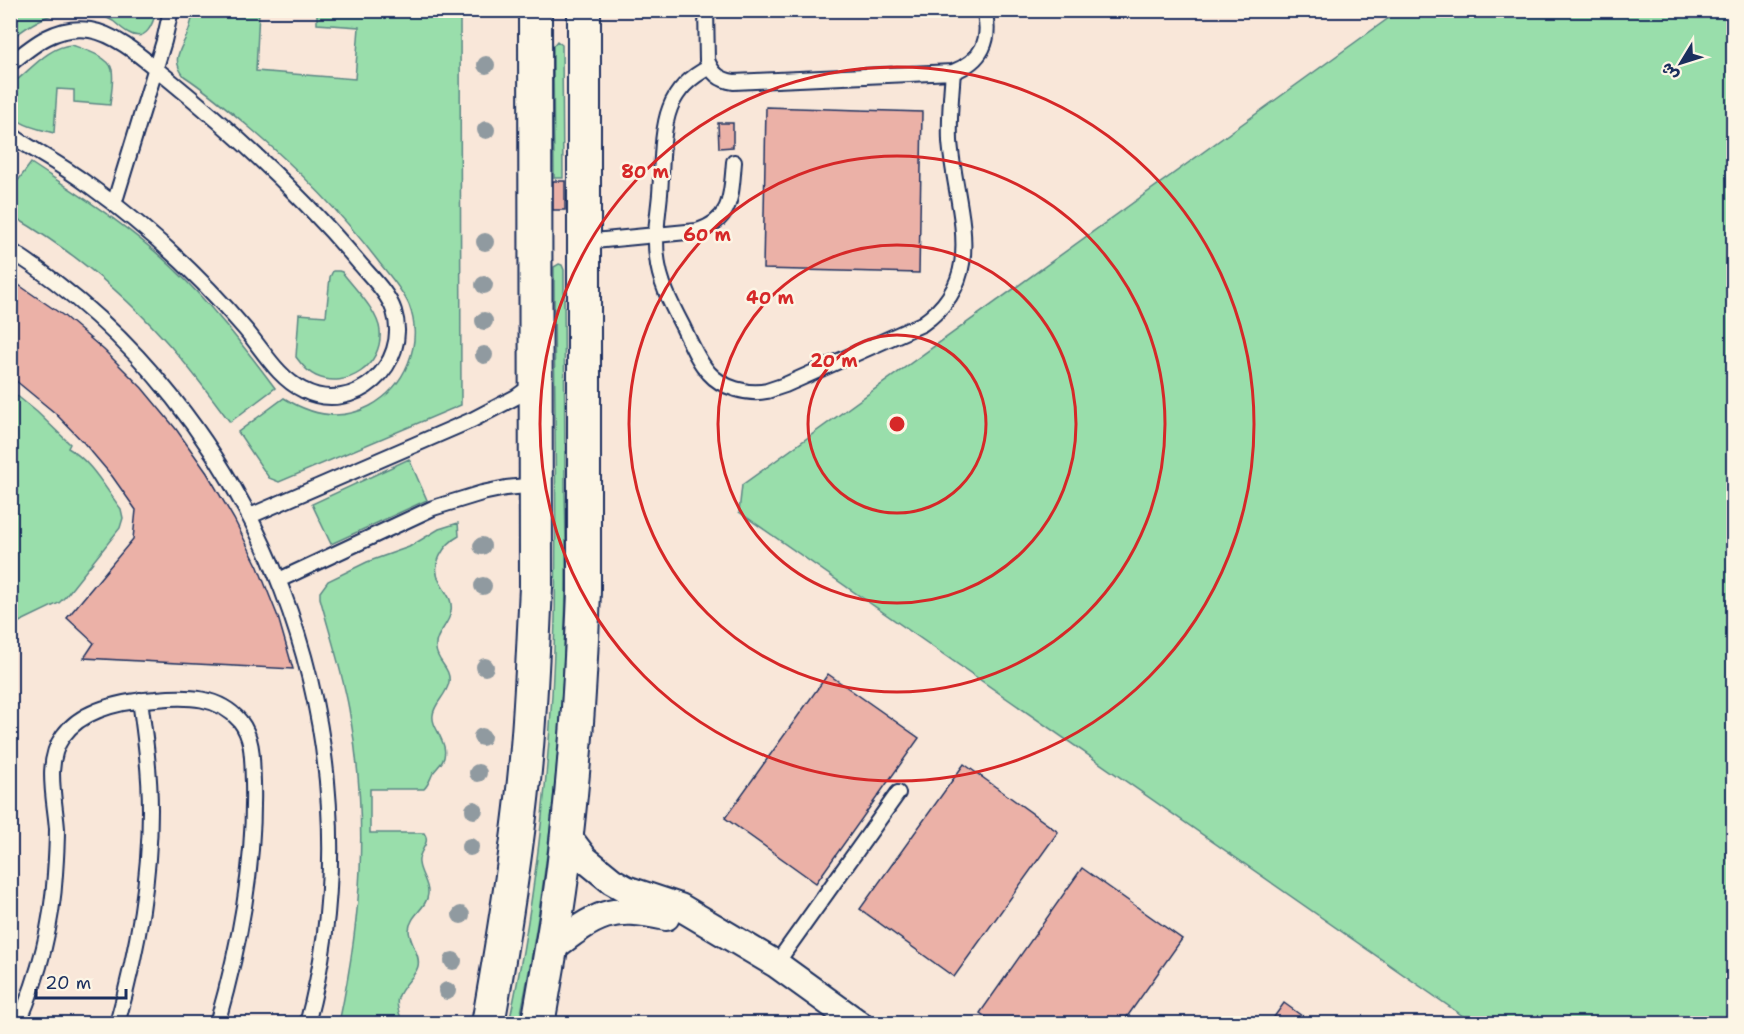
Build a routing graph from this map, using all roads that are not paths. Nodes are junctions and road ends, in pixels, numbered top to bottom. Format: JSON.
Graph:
{"nodes":[{"id":1,"x":171,"y":10,"type":"edge"},
{"id":2,"x":535,"y":10,"type":"edge"},
{"id":3,"x":584,"y":10,"type":"edge"},
{"id":4,"x":706,"y":10,"type":"edge"},
{"id":5,"x":984,"y":10,"type":"edge"},
{"id":6,"x":10,"y":64,"type":"edge"},
{"id":7,"x":710,"y":67,"type":"junction"},
{"id":8,"x":156,"y":69,"type":"junction"},
{"id":9,"x":953,"y":72,"type":"junction"},
{"id":10,"x":10,"y":133,"type":"edge"},
{"id":11,"x":735,"y":162,"type":"dead end"},
{"id":12,"x":114,"y":204,"type":"junction"},
{"id":13,"x":655,"y":235,"type":"junction"},
{"id":14,"x":584,"y":242,"type":"junction"},
{"id":15,"x":536,"y":243,"type":"junction"},
{"id":16,"x":10,"y":250,"type":"edge"},
{"id":17,"x":536,"y":383,"type":"junction"},
{"id":18,"x":536,"y":485,"type":"junction"},
{"id":19,"x":250,"y":516,"type":"junction"},
{"id":20,"x":279,"y":580,"type":"junction"},
{"id":21,"x":140,"y":700,"type":"junction"},
{"id":22,"x":898,"y":793,"type":"dead end"},
{"id":23,"x":567,"y":835,"type":"junction"},
{"id":24,"x":702,"y":922,"type":"junction"},
{"id":25,"x":551,"y":949,"type":"junction"},
{"id":26,"x":776,"y":964,"type":"junction"},
{"id":27,"x":18,"y":1023,"type":"edge"},
{"id":28,"x":117,"y":1023,"type":"edge"},
{"id":29,"x":217,"y":1023,"type":"edge"},
{"id":30,"x":307,"y":1023,"type":"edge"},
{"id":31,"x":488,"y":1023,"type":"edge"},
{"id":32,"x":538,"y":1023,"type":"edge"},
{"id":33,"x":859,"y":1023,"type":"edge"}],
"edges":[{"from":1,"to":8,"type":"lane"},
{"from":2,"to":15,"type":"street"},
{"from":3,"to":14,"type":"street"},
{"from":4,"to":7,"type":"lane"},
{"from":5,"to":9,"type":"lane"},
{"from":6,"to":8,"type":"lane"},
{"from":7,"to":9,"type":"lane"},
{"from":7,"to":13,"type":"lane"},
{"from":8,"to":12,"type":"lane"},
{"from":8,"to":12,"type":"lane"},
{"from":9,"to":13,"type":"lane"},
{"from":10,"to":12,"type":"lane"},
{"from":11,"to":13,"type":"lane"},
{"from":13,"to":14,"type":"lane"},
{"from":14,"to":15,"type":"street"},
{"from":14,"to":23,"type":"street"},
{"from":15,"to":17,"type":"street"},
{"from":16,"to":19,"type":"lane"},
{"from":17,"to":18,"type":"street"},
{"from":17,"to":19,"type":"lane"},
{"from":18,"to":20,"type":"lane"},
{"from":18,"to":31,"type":"street"},
{"from":19,"to":20,"type":"lane"},
{"from":20,"to":30,"type":"lane"},
{"from":21,"to":27,"type":"lane"},
{"from":21,"to":28,"type":"lane"},
{"from":21,"to":29,"type":"lane"},
{"from":22,"to":26,"type":"lane"},
{"from":23,"to":24,"type":"street"},
{"from":23,"to":25,"type":"street"},
{"from":24,"to":25,"type":"street"},
{"from":24,"to":26,"type":"street"},
{"from":25,"to":32,"type":"street"},
{"from":26,"to":33,"type":"street"}]}
